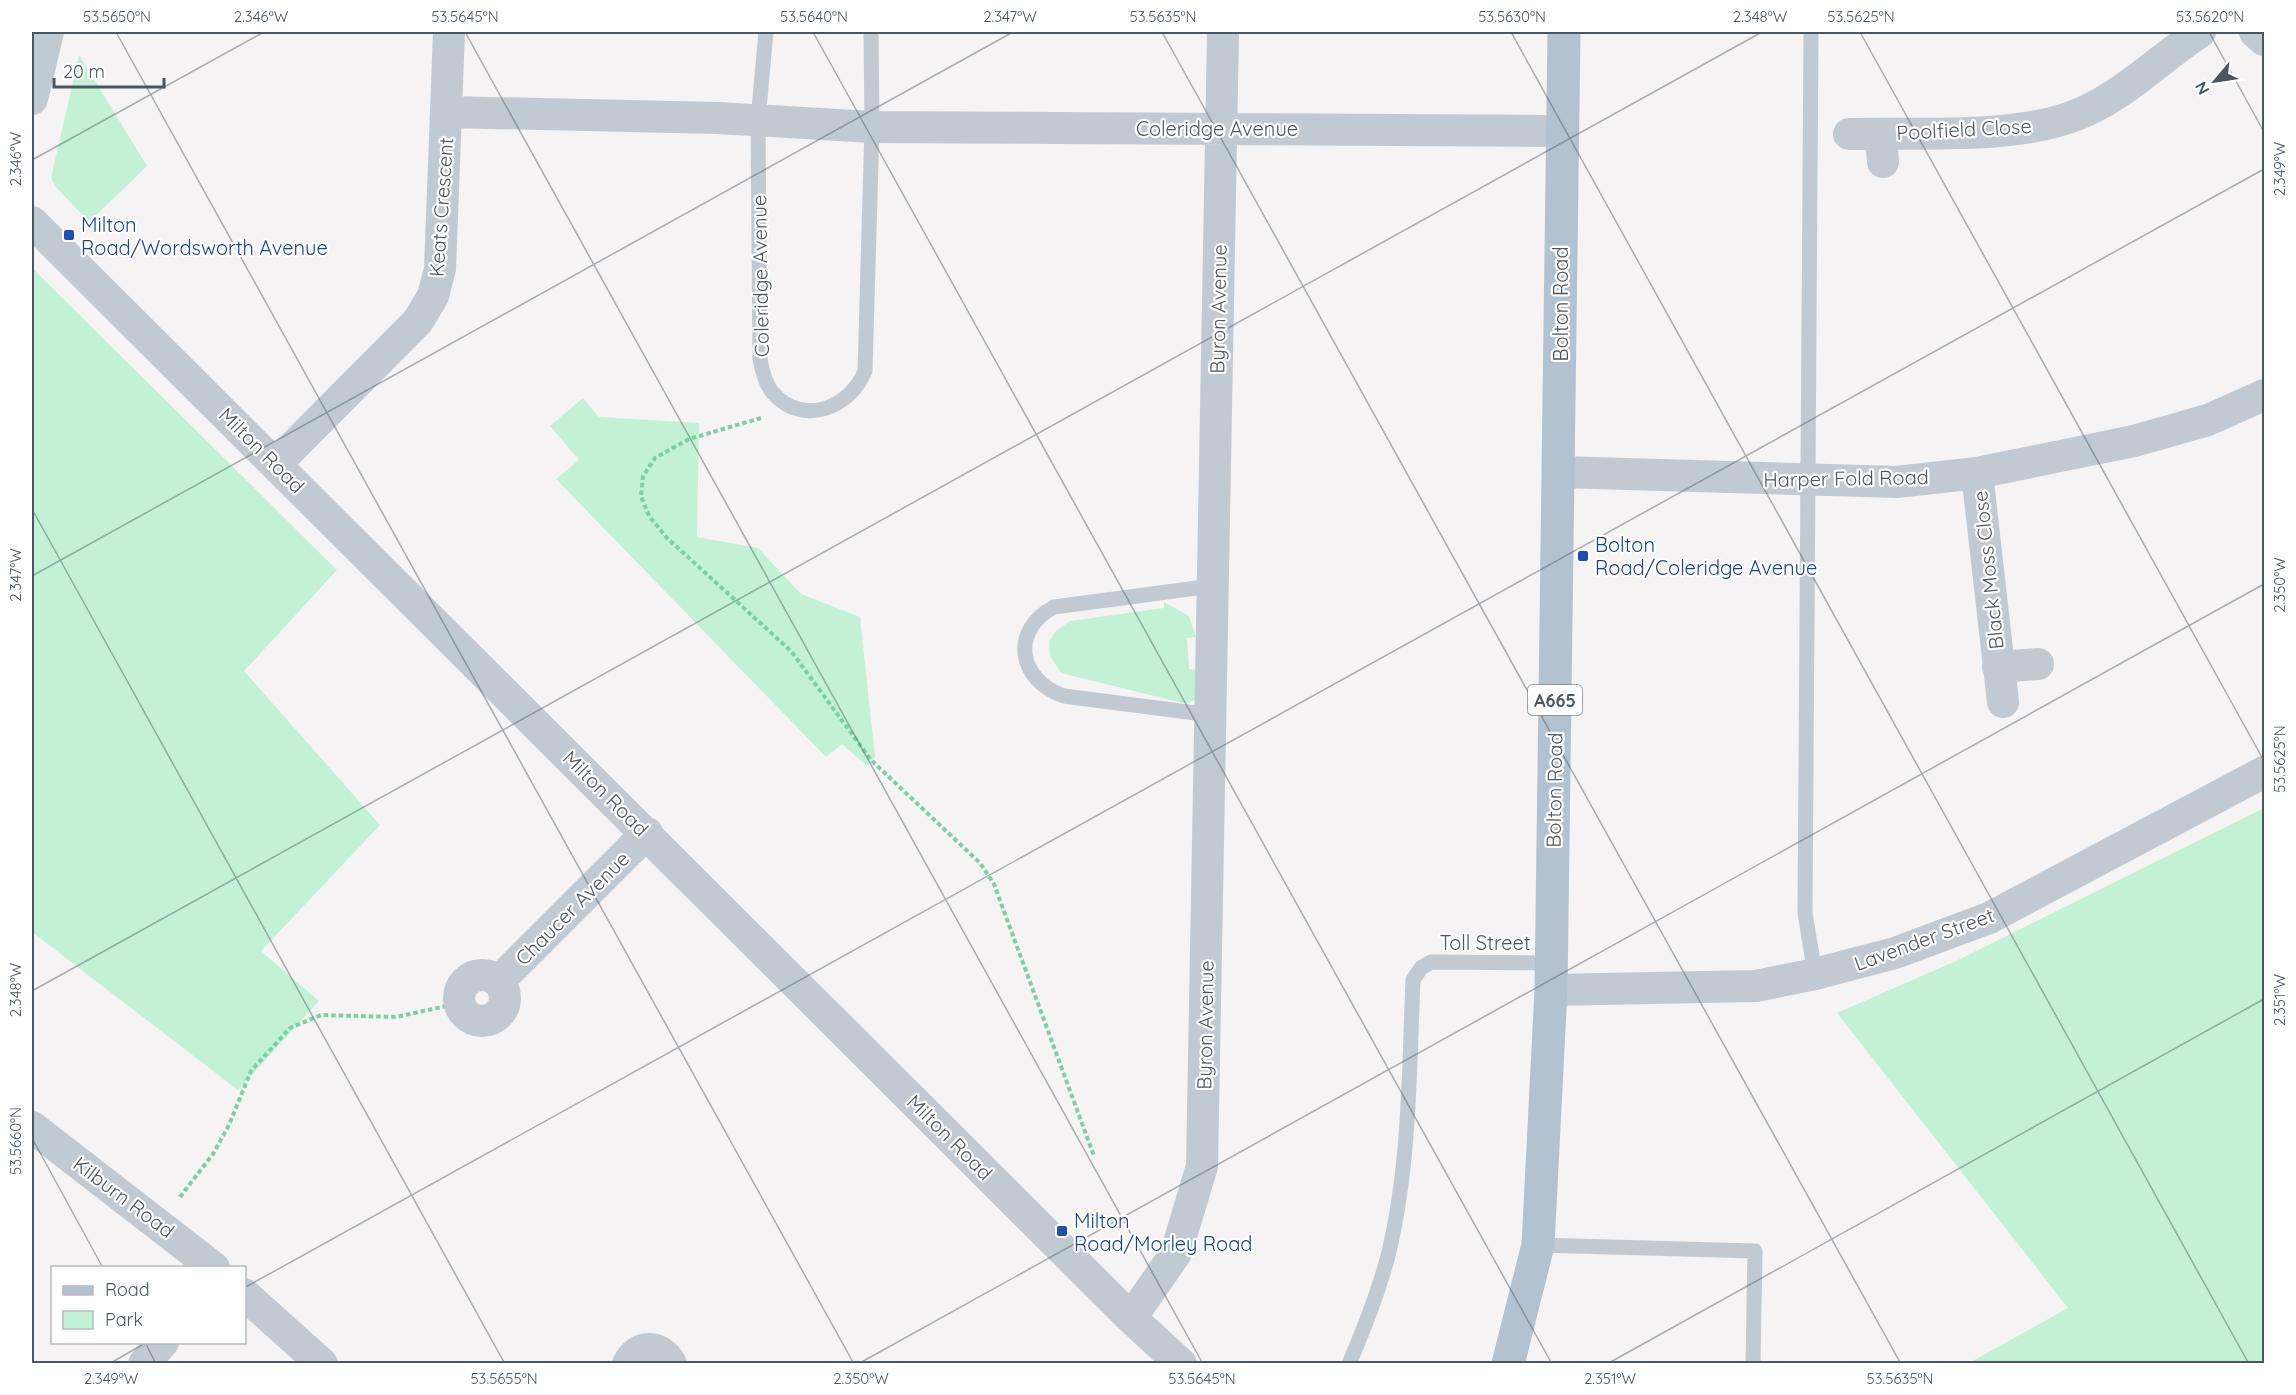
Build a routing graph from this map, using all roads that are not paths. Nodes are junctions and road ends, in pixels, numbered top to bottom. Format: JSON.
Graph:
{"nodes":[{"id":1,"x":41,"y":32,"type":"edge"},
{"id":2,"x":48,"y":32,"type":"edge"},
{"id":3,"x":448,"y":32,"type":"edge"},
{"id":4,"x":766,"y":32,"type":"edge"},
{"id":5,"x":871,"y":32,"type":"edge"},
{"id":6,"x":1223,"y":32,"type":"edge"},
{"id":7,"x":1564,"y":32,"type":"edge"},
{"id":8,"x":1811,"y":32,"type":"edge"},
{"id":9,"x":2200,"y":32,"type":"edge"},
{"id":10,"x":2255,"y":32,"type":"edge"},
{"id":11,"x":32,"y":37,"type":"edge"},
{"id":12,"x":2265,"y":40,"type":"edge"},
{"id":13,"x":32,"y":99,"type":"edge"},
{"id":14,"x":447,"y":112,"type":"junction"},
{"id":15,"x":758,"y":120,"type":"junction"},
{"id":16,"x":872,"y":127,"type":"junction"},
{"id":17,"x":1221,"y":128,"type":"junction"},
{"id":18,"x":1562,"y":131,"type":"junction"},
{"id":19,"x":1849,"y":134,"type":"dead end"},
{"id":20,"x":32,"y":222,"type":"edge"},
{"id":21,"x":2265,"y":395,"type":"edge"},
{"id":22,"x":276,"y":464,"type":"junction"},
{"id":23,"x":1559,"y":472,"type":"junction"},
{"id":24,"x":1977,"y":474,"type":"junction"},
{"id":25,"x":1807,"y":481,"type":"junction"},
{"id":26,"x":1212,"y":586,"type":"junction"},
{"id":27,"x":2038,"y":664,"type":"dead end"},
{"id":28,"x":1998,"y":667,"type":"junction"},
{"id":29,"x":2003,"y":702,"type":"dead end"},
{"id":30,"x":1211,"y":715,"type":"junction"},
{"id":31,"x":2265,"y":772,"type":"edge"},
{"id":32,"x":647,"y":833,"type":"junction"},
{"id":33,"x":1815,"y":974,"type":"junction"},
{"id":34,"x":1551,"y":977,"type":"junction"},
{"id":35,"x":460,"y":1003,"type":"road end"},
{"id":36,"x":32,"y":1127,"type":"edge"},
{"id":37,"x":1538,"y":1245,"type":"junction"},
{"id":38,"x":212,"y":1266,"type":"edge"},
{"id":39,"x":246,"y":1296,"type":"edge"},
{"id":40,"x":1131,"y":1318,"type":"junction"},
{"id":41,"x":161,"y":1344,"type":"edge"},
{"id":42,"x":1177,"y":1362,"type":"edge"},
{"id":43,"x":144,"y":1364,"type":"edge"},
{"id":44,"x":322,"y":1364,"type":"edge"},
{"id":45,"x":628,"y":1364,"type":"edge"},
{"id":46,"x":671,"y":1364,"type":"edge"},
{"id":47,"x":1349,"y":1364,"type":"edge"},
{"id":48,"x":1508,"y":1364,"type":"edge"},
{"id":49,"x":1753,"y":1364,"type":"edge"}],
"edges":[{"from":1,"to":11,"type":"street"},
{"from":2,"to":13,"type":"street"},
{"from":3,"to":14,"type":"street","name":"Keats Crescent"},
{"from":4,"to":15,"type":"lane","name":"Coleridge Avenue"},
{"from":5,"to":16,"type":"lane"},
{"from":6,"to":17,"type":"street","name":"Byron Avenue"},
{"from":7,"to":18,"type":"main road","name":"Bolton Road","number":"A665"},
{"from":8,"to":25,"type":"lane"},
{"from":9,"to":19,"type":"street","name":"Poolfield Close"},
{"from":10,"to":12,"type":"street"},
{"from":14,"to":15,"type":"street","name":"Coleridge Avenue"},
{"from":14,"to":22,"type":"street","name":"Keats Crescent"},
{"from":15,"to":16,"type":"street","name":"Coleridge Avenue"},
{"from":15,"to":16,"type":"lane","name":"Coleridge Avenue"},
{"from":16,"to":17,"type":"street","name":"Coleridge Avenue"},
{"from":17,"to":18,"type":"street","name":"Coleridge Avenue"},
{"from":17,"to":26,"type":"street","name":"Byron Avenue"},
{"from":18,"to":23,"type":"main road","name":"Bolton Road","number":"A665"},
{"from":20,"to":22,"type":"street","name":"Milton Road"},
{"from":21,"to":24,"type":"street","name":"Harper Fold Road"},
{"from":22,"to":32,"type":"street","name":"Milton Road"},
{"from":23,"to":25,"type":"street","name":"Harper Fold Road"},
{"from":23,"to":34,"type":"main road","name":"Bolton Road","number":"A665"},
{"from":24,"to":25,"type":"street","name":"Harper Fold Road"},
{"from":24,"to":28,"type":"street","name":"Black Moss Close"},
{"from":25,"to":33,"type":"lane"},
{"from":26,"to":30,"type":"street","name":"Byron Avenue"},
{"from":26,"to":30,"type":"lane"},
{"from":27,"to":28,"type":"street","name":"Black Moss Close"},
{"from":28,"to":29,"type":"street","name":"Black Moss Close"},
{"from":30,"to":40,"type":"street","name":"Byron Avenue"},
{"from":31,"to":33,"type":"street","name":"Lavender Street"},
{"from":32,"to":35,"type":"street","name":"Chaucer Avenue"},
{"from":32,"to":40,"type":"street","name":"Milton Road"},
{"from":33,"to":34,"type":"street","name":"Lavender Street"},
{"from":34,"to":37,"type":"main road","name":"Bolton Road","number":"A665"},
{"from":34,"to":47,"type":"lane","name":"Toll Street"},
{"from":36,"to":38,"type":"street","name":"Kilburn Road"},
{"from":37,"to":48,"type":"main road","name":"Bolton Road","number":"A665"},
{"from":37,"to":49,"type":"lane"},
{"from":39,"to":44,"type":"street"},
{"from":40,"to":42,"type":"street","name":"Milton Road"},
{"from":41,"to":43,"type":"street"},
{"from":45,"to":46,"type":"street"}]}
